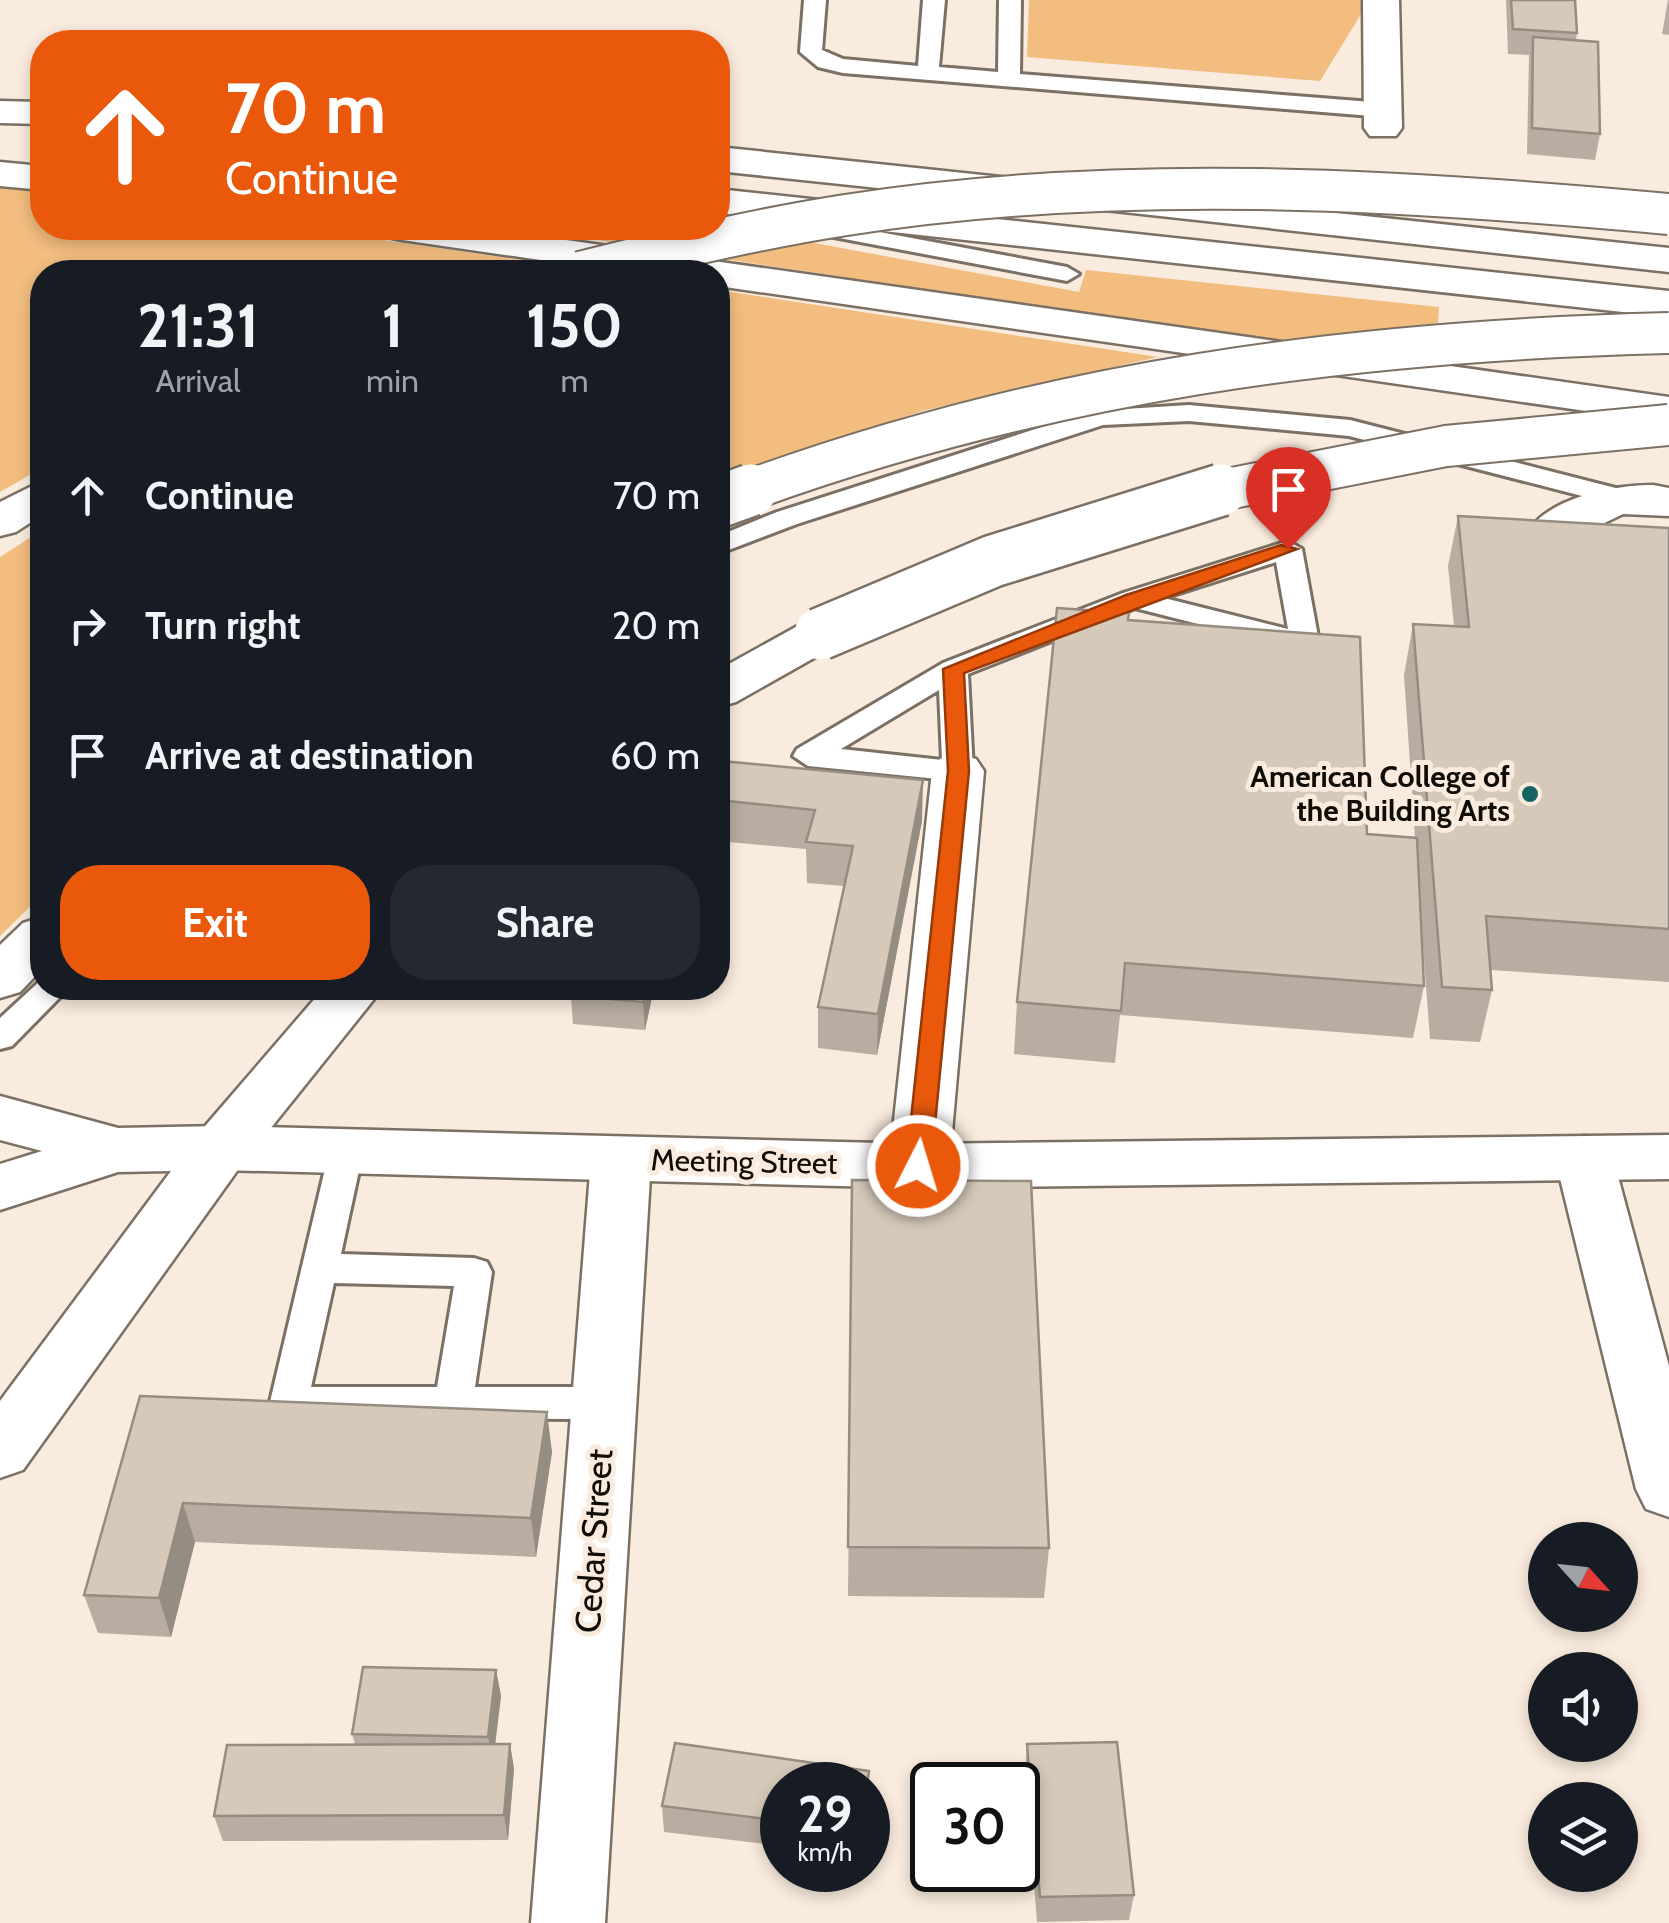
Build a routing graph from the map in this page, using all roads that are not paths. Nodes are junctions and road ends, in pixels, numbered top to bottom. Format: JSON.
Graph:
{"nodes":[{"id":1,"x":815,"y":0,"type":"edge"},
{"id":2,"x":934,"y":0,"type":"edge"},
{"id":3,"x":1010,"y":0,"type":"edge"},
{"id":4,"x":1381,"y":0,"type":"edge"},
{"id":5,"x":928,"y":72,"type":"junction"},
{"id":6,"x":1009,"y":79,"type":"junction"},
{"id":7,"x":0,"y":112,"type":"edge"},
{"id":8,"x":30,"y":113,"type":"edge"},
{"id":9,"x":1384,"y":119,"type":"joint"},
{"id":10,"x":0,"y":156,"type":"edge"},
{"id":11,"x":30,"y":157,"type":"edge"},
{"id":12,"x":730,"y":160,"type":"edge"},
{"id":13,"x":0,"y":174,"type":"edge"},
{"id":14,"x":30,"y":177,"type":"edge"},
{"id":15,"x":730,"y":202,"type":"edge"},
{"id":16,"x":730,"y":211,"type":"edge"},
{"id":17,"x":1669,"y":214,"type":"edge"},
{"id":18,"x":484,"y":240,"type":"edge"},
{"id":19,"x":729,"y":240,"type":"edge"},
{"id":20,"x":730,"y":240,"type":"edge"},
{"id":21,"x":622,"y":260,"type":"edge"},
{"id":22,"x":636,"y":260,"type":"edge"},
{"id":23,"x":1669,"y":260,"type":"edge"},
{"id":24,"x":1068,"y":274,"type":"dead end"},
{"id":25,"x":730,"y":276,"type":"edge"},
{"id":26,"x":1669,"y":304,"type":"edge"},
{"id":27,"x":1669,"y":333,"type":"edge"},
{"id":28,"x":1669,"y":410,"type":"edge"},
{"id":29,"x":1669,"y":425,"type":"edge"},
{"id":30,"x":730,"y":498,"type":"edge"},
{"id":31,"x":1647,"y":500,"type":"edge"},
{"id":32,"x":30,"y":503,"type":"edge"},
{"id":33,"x":0,"y":522,"type":"edge"},
{"id":34,"x":1551,"y":532,"type":"edge"},
{"id":35,"x":730,"y":541,"type":"edge"},
{"id":36,"x":1133,"y":600,"type":"junction"},
{"id":37,"x":953,"y":669,"type":"junction"},
{"id":38,"x":730,"y":684,"type":"edge"},
{"id":39,"x":958,"y":771,"type":"junction"},
{"id":40,"x":30,"y":948,"type":"edge"},
{"id":41,"x":0,"y":978,"type":"edge"},
{"id":42,"x":40,"y":1000,"type":"edge"},
{"id":43,"x":345,"y":1000,"type":"edge"},
{"id":44,"x":0,"y":1037,"type":"edge"},
{"id":45,"x":0,"y":1118,"type":"edge"},
{"id":46,"x":221,"y":1148,"type":"junction"},
{"id":47,"x":118,"y":1150,"type":"junction"},
{"id":48,"x":346,"y":1152,"type":"junction"},
{"id":49,"x":1584,"y":1158,"type":"junction"},
{"id":50,"x":1669,"y":1158,"type":"edge"},
{"id":51,"x":622,"y":1160,"type":"junction"},
{"id":52,"x":918,"y":1166,"type":"junction"},
{"id":53,"x":0,"y":1188,"type":"edge"},
{"id":54,"x":318,"y":1268,"type":"junction"},
{"id":55,"x":454,"y":1401,"type":"junction"},
{"id":56,"x":604,"y":1403,"type":"junction"},
{"id":57,"x":0,"y":1451,"type":"edge"},
{"id":58,"x":1669,"y":1489,"type":"edge"},
{"id":59,"x":568,"y":1923,"type":"edge"}],
"edges":[{"from":1,"to":5,"type":"lane"},
{"from":2,"to":5,"type":"lane"},
{"from":3,"to":6,"type":"lane"},
{"from":4,"to":9,"type":"main road"},
{"from":5,"to":6,"type":"lane"},
{"from":6,"to":9,"type":"lane"},
{"from":7,"to":8,"type":"main road"},
{"from":10,"to":11,"type":"main road"},
{"from":12,"to":23,"type":"main road","bridge":true},
{"from":13,"to":14,"type":"main road"},
{"from":15,"to":26,"type":"main road","bridge":true},
{"from":16,"to":24,"type":"lane","bridge":true},
{"from":17,"to":20,"type":"main road","bridge":true},
{"from":18,"to":21,"type":"main road","bridge":true},
{"from":19,"to":22,"type":"main road","bridge":true},
{"from":25,"to":28,"type":"main road"},
{"from":27,"to":30,"type":"main road","bridge":true},
{"from":29,"to":38,"type":"main road","bridge":true},
{"from":31,"to":34,"type":"main road"},
{"from":31,"to":35,"type":"lane"},
{"from":32,"to":33,"type":"main road"},
{"from":36,"to":36,"type":"lane"},
{"from":36,"to":37,"type":"lane"},
{"from":37,"to":39,"type":"lane"},
{"from":37,"to":39,"type":"lane"},
{"from":39,"to":52,"type":"main road"},
{"from":40,"to":41,"type":"main road"},
{"from":42,"to":44,"type":"lane"},
{"from":43,"to":46,"type":"main road"},
{"from":45,"to":47,"type":"main road","name":"Meeting Street"},
{"from":46,"to":47,"type":"main road","name":"Meeting Street"},
{"from":46,"to":48,"type":"main road","name":"Meeting Street"},
{"from":46,"to":57,"type":"main road"},
{"from":47,"to":53,"type":"main road","name":"Meeting Street"},
{"from":48,"to":51,"type":"main road","name":"Meeting Street"},
{"from":48,"to":54,"type":"lane"},
{"from":49,"to":50,"type":"main road","name":"Meeting Street"},
{"from":49,"to":52,"type":"main road","name":"Meeting Street"},
{"from":49,"to":58,"type":"main road"},
{"from":51,"to":52,"type":"main road","name":"Meeting Street"},
{"from":51,"to":56,"type":"main road","name":"Cedar Street"},
{"from":54,"to":55,"type":"lane"},
{"from":54,"to":55,"type":"lane"},
{"from":55,"to":56,"type":"lane"},
{"from":56,"to":59,"type":"main road","name":"Cedar Street"}]}
